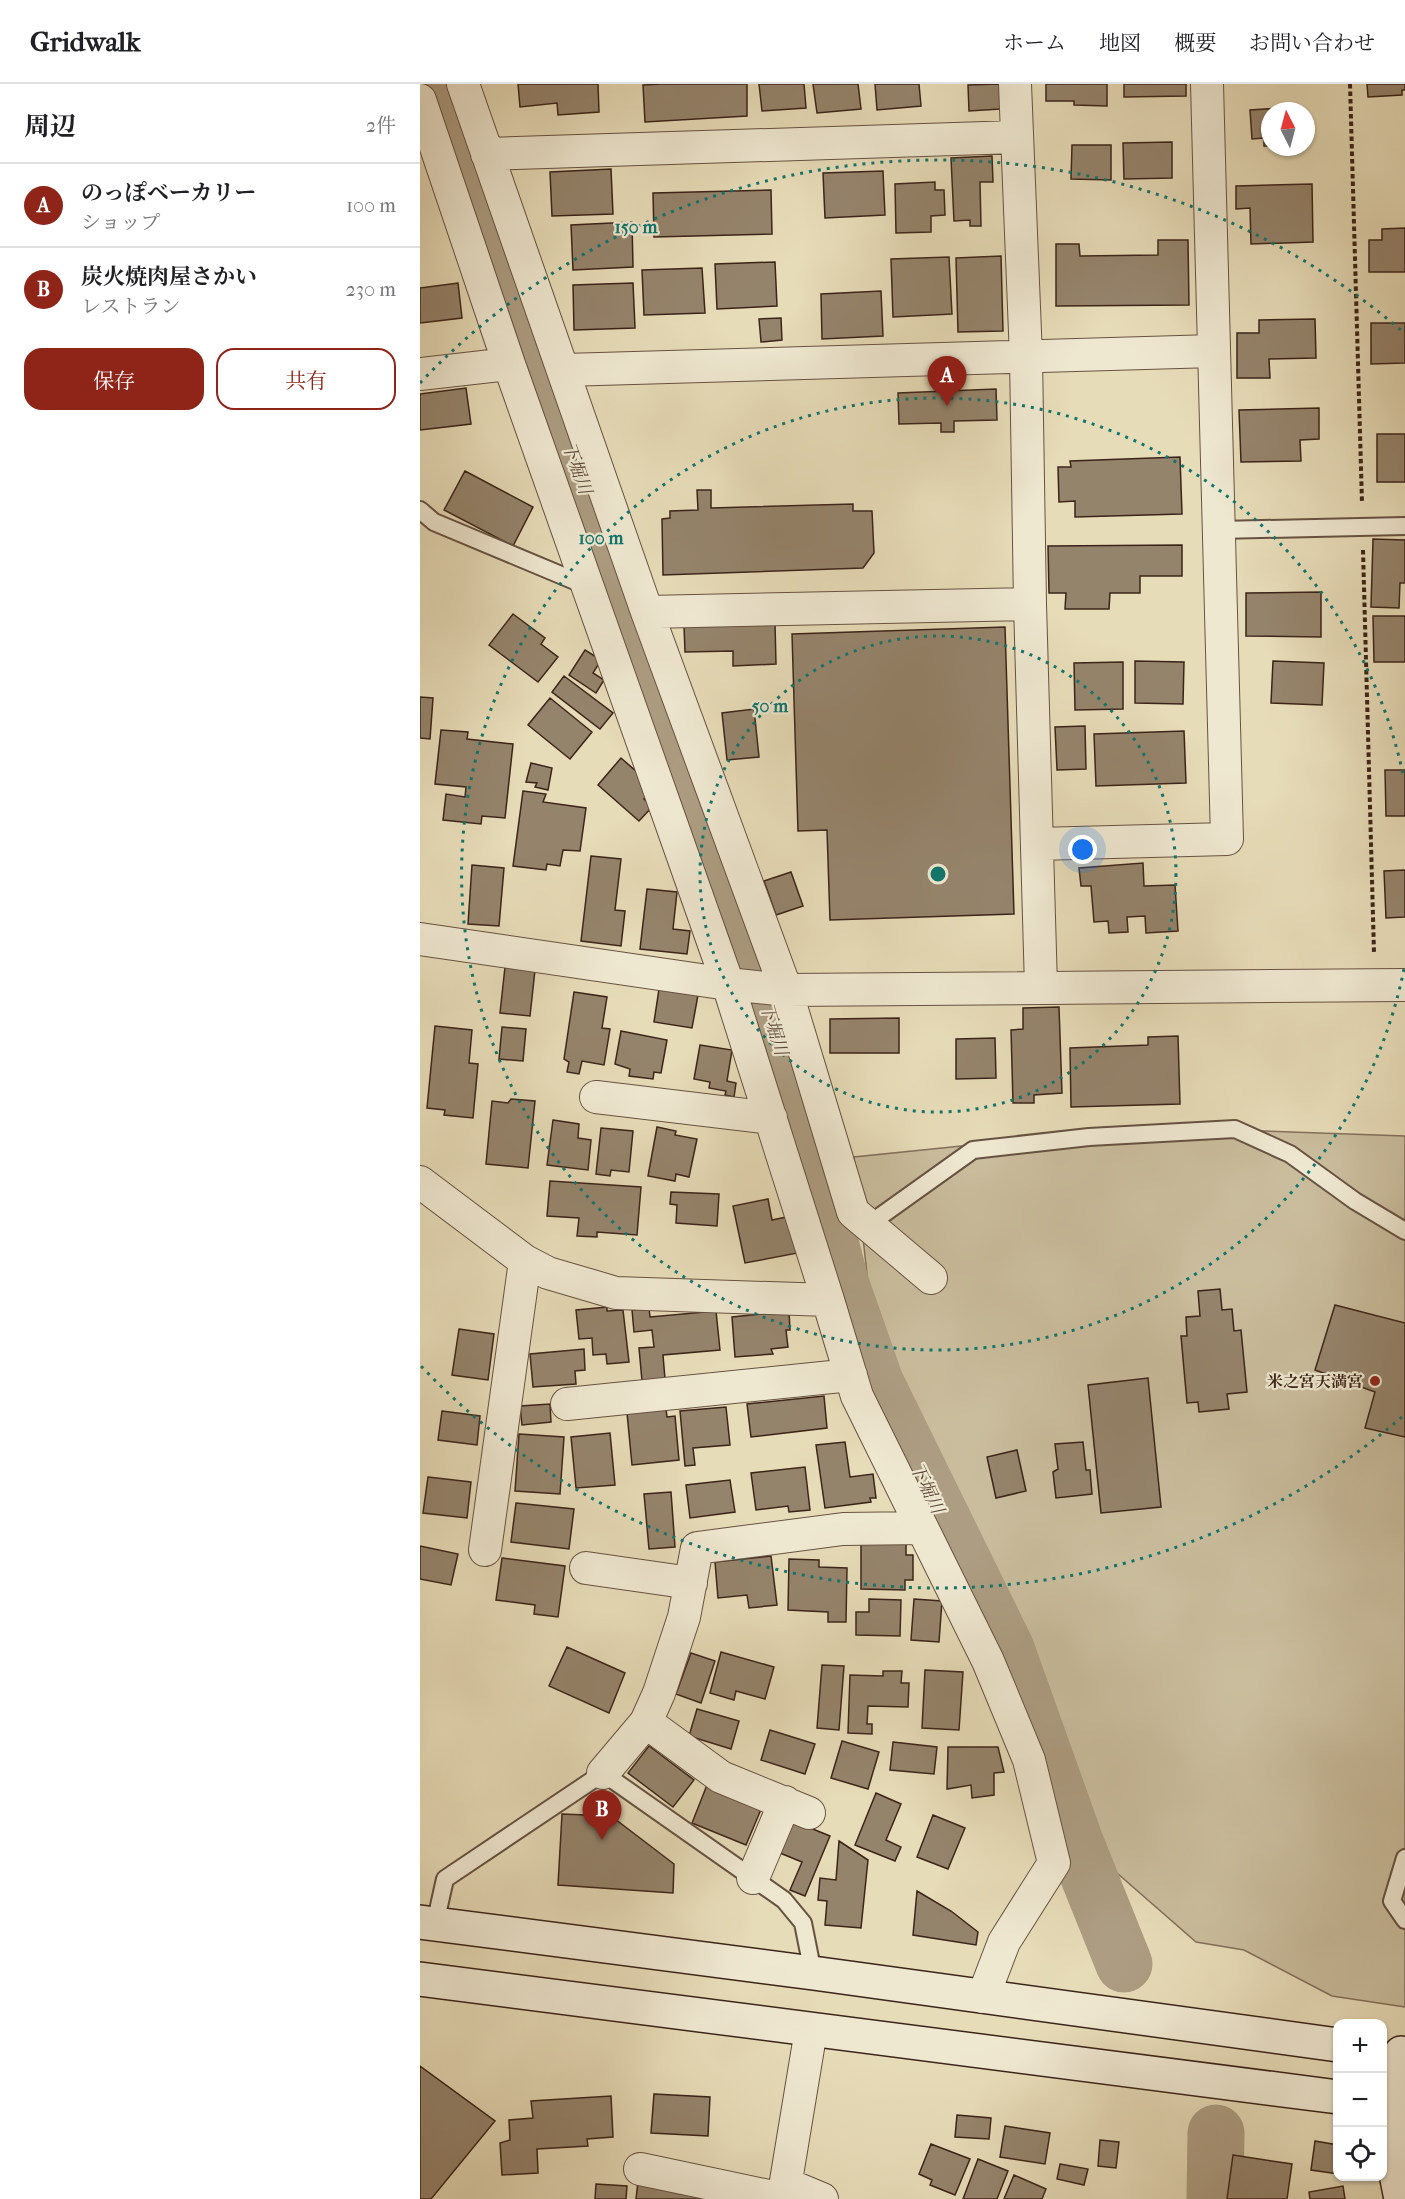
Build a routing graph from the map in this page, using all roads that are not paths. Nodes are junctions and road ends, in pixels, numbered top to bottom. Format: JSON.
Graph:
{"nodes":[{"id":1,"x":463,"y":84,"type":"edge"},
{"id":2,"x":1015,"y":84,"type":"edge"},
{"id":3,"x":1207,"y":84,"type":"edge"},
{"id":4,"x":420,"y":100,"type":"edge"},
{"id":5,"x":1016,"y":137,"type":"junction"},
{"id":6,"x":487,"y":154,"type":"junction"},
{"id":7,"x":1214,"y":351,"type":"junction"},
{"id":8,"x":1026,"y":357,"type":"junction"},
{"id":9,"x":509,"y":364,"type":"junction"},
{"id":10,"x":564,"y":370,"type":"junction"},
{"id":11,"x":420,"y":374,"type":"edge"},
{"id":12,"x":420,"y":510,"type":"edge"},
{"id":13,"x":1405,"y":526,"type":"edge"},
{"id":14,"x":1219,"y":530,"type":"junction"},
{"id":15,"x":587,"y":586,"type":"junction"},
{"id":16,"x":1030,"y":604,"type":"junction"},
{"id":17,"x":647,"y":612,"type":"junction"},
{"id":18,"x":1037,"y":844,"type":"junction"},
{"id":19,"x":420,"y":939,"type":"edge"},
{"id":20,"x":729,"y":984,"type":"junction"},
{"id":21,"x":1405,"y":984,"type":"edge"},
{"id":22,"x":1041,"y":987,"type":"junction"},
{"id":23,"x":785,"y":990,"type":"junction"},
{"id":24,"x":596,"y":1097,"type":"dead end"},
{"id":25,"x":771,"y":1118,"type":"junction"},
{"id":26,"x":420,"y":1182,"type":"edge"},
{"id":27,"x":868,"y":1225,"type":"junction"},
{"id":28,"x":1405,"y":1231,"type":"edge"},
{"id":29,"x":525,"y":1261,"type":"junction"},
{"id":30,"x":931,"y":1278,"type":"dead end"},
{"id":31,"x":828,"y":1300,"type":"junction"},
{"id":32,"x":851,"y":1375,"type":"junction"},
{"id":33,"x":567,"y":1404,"type":"dead end"},
{"id":34,"x":922,"y":1528,"type":"junction"},
{"id":35,"x":485,"y":1550,"type":"dead end"},
{"id":36,"x":586,"y":1568,"type":"dead end"},
{"id":37,"x":691,"y":1583,"type":"junction"},
{"id":38,"x":646,"y":1722,"type":"junction"},
{"id":39,"x":603,"y":1773,"type":"junction"},
{"id":40,"x":1405,"y":1858,"type":"edge"},
{"id":41,"x":753,"y":1878,"type":"junction"},
{"id":42,"x":1405,"y":1920,"type":"edge"},
{"id":43,"x":427,"y":1923,"type":"edge"},
{"id":44,"x":813,"y":1973,"type":"junction"},
{"id":45,"x":420,"y":1978,"type":"edge"},
{"id":46,"x":983,"y":1997,"type":"junction"},
{"id":47,"x":811,"y":2030,"type":"junction"},
{"id":48,"x":1333,"y":2044,"type":"edge"},
{"id":49,"x":1396,"y":2052,"type":"edge"},
{"id":50,"x":1333,"y":2096,"type":"edge"},
{"id":51,"x":1393,"y":2104,"type":"edge"},
{"id":52,"x":640,"y":2169,"type":"dead end"},
{"id":53,"x":784,"y":2194,"type":"edge"},
{"id":54,"x":822,"y":2199,"type":"edge"},
{"id":55,"x":1401,"y":2199,"type":"edge"}],
"edges":[{"from":1,"to":6,"type":"street"},
{"from":2,"to":5,"type":"street"},
{"from":3,"to":7,"type":"street"},
{"from":4,"to":9,"type":"street"},
{"from":5,"to":6,"type":"street"},
{"from":5,"to":8,"type":"street"},
{"from":6,"to":10,"type":"street"},
{"from":7,"to":8,"type":"street"},
{"from":7,"to":14,"type":"street"},
{"from":8,"to":10,"type":"street"},
{"from":8,"to":16,"type":"street"},
{"from":9,"to":11,"type":"street"},
{"from":9,"to":15,"type":"street"},
{"from":10,"to":17,"type":"street"},
{"from":12,"to":15,"type":"lane"},
{"from":13,"to":14,"type":"lane"},
{"from":14,"to":18,"type":"street"},
{"from":15,"to":20,"type":"street"},
{"from":16,"to":17,"type":"street"},
{"from":16,"to":18,"type":"street"},
{"from":17,"to":23,"type":"street"},
{"from":18,"to":22,"type":"street"},
{"from":19,"to":20,"type":"street"},
{"from":20,"to":23,"type":"street"},
{"from":20,"to":25,"type":"street"},
{"from":21,"to":22,"type":"street"},
{"from":22,"to":23,"type":"street"},
{"from":23,"to":27,"type":"street"},
{"from":24,"to":25,"type":"street"},
{"from":25,"to":31,"type":"street"},
{"from":26,"to":29,"type":"street"},
{"from":27,"to":28,"type":"lane"},
{"from":27,"to":30,"type":"street"},
{"from":29,"to":31,"type":"street"},
{"from":29,"to":35,"type":"street"},
{"from":31,"to":32,"type":"street"},
{"from":32,"to":33,"type":"street"},
{"from":32,"to":34,"type":"street"},
{"from":34,"to":37,"type":"street"},
{"from":34,"to":46,"type":"street"},
{"from":36,"to":37,"type":"street"},
{"from":37,"to":38,"type":"street"},
{"from":38,"to":39,"type":"street"},
{"from":38,"to":41,"type":"street"},
{"from":39,"to":41,"type":"lane"},
{"from":39,"to":43,"type":"lane"},
{"from":40,"to":42,"type":"lane"},
{"from":41,"to":44,"type":"lane"},
{"from":43,"to":44,"type":"street"},
{"from":44,"to":46,"type":"street"},
{"from":45,"to":47,"type":"street"},
{"from":46,"to":48,"type":"street"},
{"from":47,"to":50,"type":"street"},
{"from":47,"to":53,"type":"street"},
{"from":49,"to":51,"type":"street"},
{"from":51,"to":55,"type":"street"},
{"from":52,"to":53,"type":"street"},
{"from":53,"to":54,"type":"street"}]}
